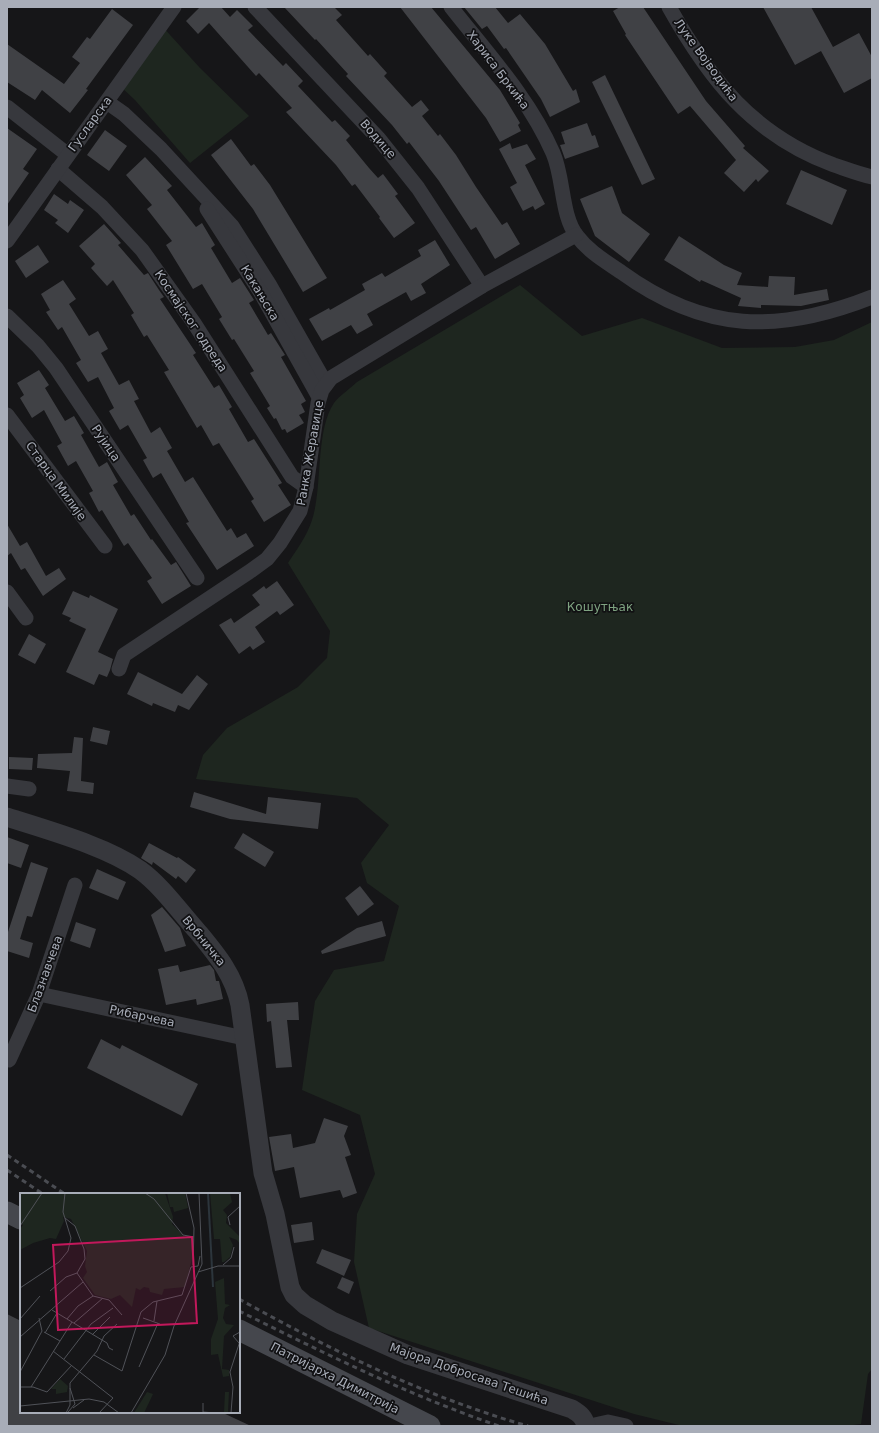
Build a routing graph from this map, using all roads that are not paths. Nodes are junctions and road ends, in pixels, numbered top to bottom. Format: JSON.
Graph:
{"nodes":[{"id":1,"x":174,"y":7,"type":"edge"},
{"id":2,"x":255,"y":7,"type":"edge"},
{"id":3,"x":451,"y":7,"type":"edge"},
{"id":4,"x":669,"y":7,"type":"edge"},
{"id":5,"x":107,"y":102,"type":"junction"},
{"id":6,"x":7,"y":107,"type":"edge"},
{"id":7,"x":68,"y":154,"type":"junction"},
{"id":8,"x":58,"y":170,"type":"junction"},
{"id":9,"x":872,"y":176,"type":"edge"},
{"id":10,"x":576,"y":235,"type":"junction"},
{"id":11,"x":7,"y":241,"type":"edge"},
{"id":12,"x":482,"y":286,"type":"junction"},
{"id":13,"x":872,"y":297,"type":"edge"},
{"id":14,"x":7,"y":316,"type":"edge"},
{"id":15,"x":323,"y":391,"type":"junction"},
{"id":16,"x":7,"y":415,"type":"edge"},
{"id":17,"x":306,"y":487,"type":"junction"},
{"id":18,"x":105,"y":546,"type":"dead end"},
{"id":19,"x":197,"y":578,"type":"dead end"},
{"id":20,"x":7,"y":592,"type":"edge"},
{"id":21,"x":26,"y":618,"type":"dead end"},
{"id":22,"x":121,"y":662,"type":"dead end"},
{"id":23,"x":7,"y":786,"type":"edge"},
{"id":24,"x":29,"y":790,"type":"dead end"},
{"id":25,"x":7,"y":816,"type":"edge"},
{"id":26,"x":75,"y":885,"type":"dead end"},
{"id":27,"x":39,"y":994,"type":"junction"},
{"id":28,"x":13,"y":1036,"type":"edge"},
{"id":29,"x":244,"y":1038,"type":"junction"},
{"id":30,"x":9,"y":1060,"type":"dead end"},
{"id":31,"x":7,"y":1212,"type":"edge"},
{"id":32,"x":275,"y":1214,"type":"joint"},
{"id":33,"x":20,"y":1218,"type":"edge"},
{"id":34,"x":240,"y":1331,"type":"edge"},
{"id":35,"x":430,"y":1426,"type":"edge"},
{"id":36,"x":586,"y":1426,"type":"edge"},
{"id":37,"x":590,"y":1426,"type":"edge"},
{"id":38,"x":626,"y":1426,"type":"edge"}],
"edges":[{"from":1,"to":5,"type":"street","name":"Гусларска"},
{"from":2,"to":12,"type":"street","name":"Водице"},
{"from":3,"to":10,"type":"street","name":"Хариса Бркића"},
{"from":4,"to":9,"type":"street","name":"Луке Војводића"},
{"from":5,"to":7,"type":"street","name":"Гусларска"},
{"from":5,"to":15,"type":"street","name":"Какањска"},
{"from":6,"to":7,"type":"street"},
{"from":7,"to":8,"type":"street","name":"Гусларска"},
{"from":8,"to":11,"type":"street","name":"Гусларска"},
{"from":8,"to":17,"type":"street","name":"Космајског одреда"},
{"from":10,"to":12,"type":"street","name":"Ранка Жеравице"},
{"from":10,"to":13,"type":"street","name":"Хариса Бркића"},
{"from":12,"to":15,"type":"street","name":"Ранка Жеравице"},
{"from":14,"to":19,"type":"street","name":"Рујица"},
{"from":15,"to":17,"type":"street","name":"Ранка Жеравице"},
{"from":16,"to":18,"type":"street","name":"Старца Милије"},
{"from":17,"to":22,"type":"street","name":"Ранка Жеравице"},
{"from":20,"to":21,"type":"street"},
{"from":23,"to":24,"type":"street"},
{"from":25,"to":29,"type":"street","name":"Врбничка"},
{"from":26,"to":27,"type":"street","name":"Блазнавчева"},
{"from":27,"to":28,"type":"street","name":"Блазнавчева"},
{"from":27,"to":29,"type":"street","name":"Рибарчева"},
{"from":28,"to":30,"type":"street","name":"Блазнавчева"},
{"from":29,"to":32,"type":"street","name":"Врбничка"},
{"from":31,"to":33,"type":"main road"},
{"from":32,"to":36,"type":"street","name":"Мајора Добросава Тешића"},
{"from":34,"to":35,"type":"main road","name":"Патријарха Димитрија"},
{"from":37,"to":38,"type":"street"}]}
